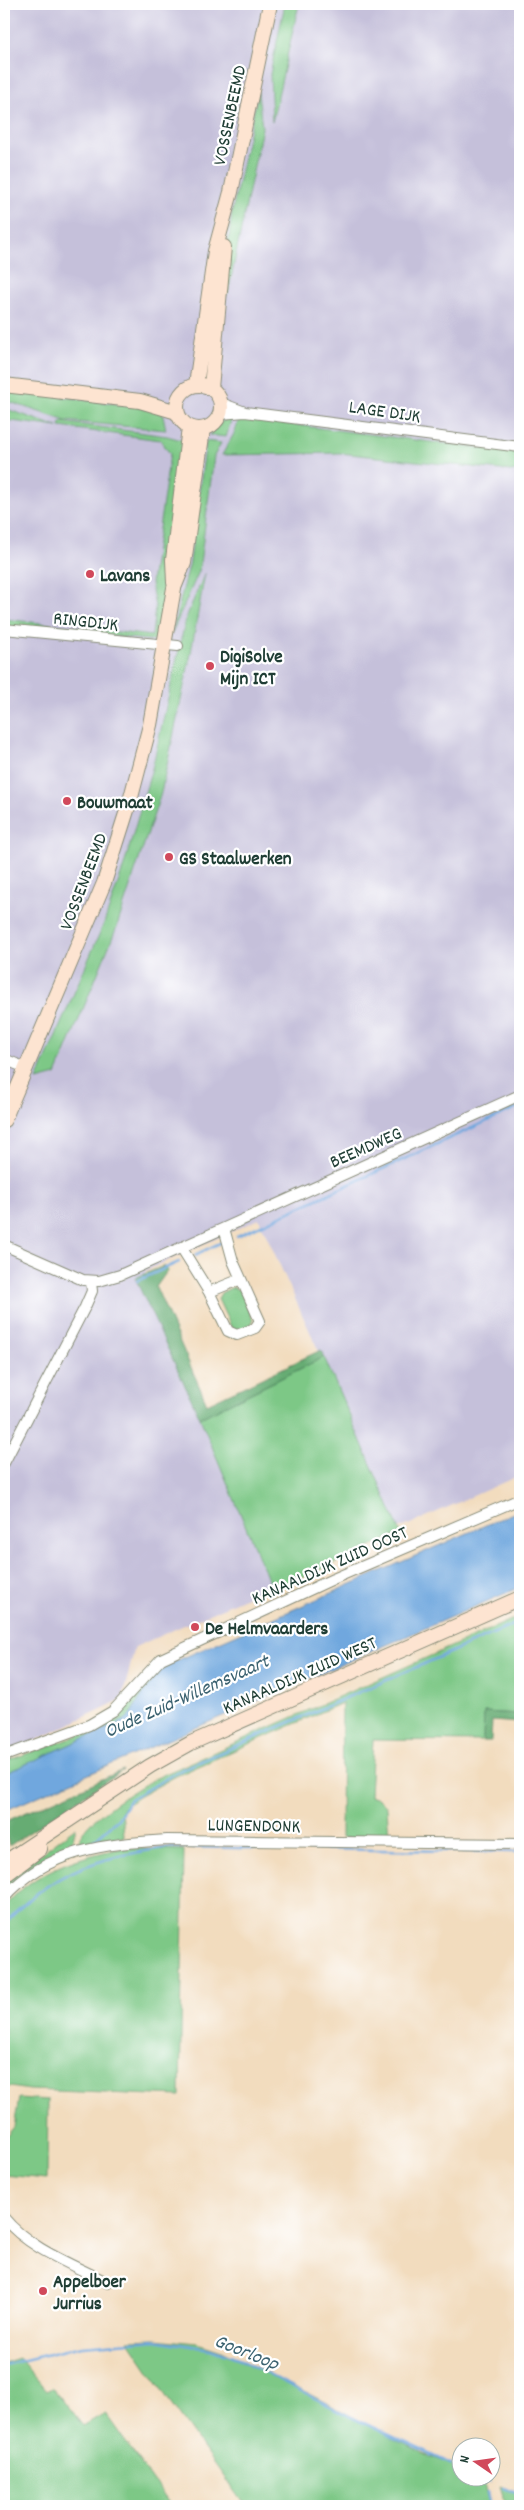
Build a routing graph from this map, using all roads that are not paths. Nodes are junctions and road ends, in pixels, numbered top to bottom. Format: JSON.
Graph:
{"nodes":[{"id":1,"x":270,"y":4,"type":"edge"},
{"id":2,"x":221,"y":233,"type":"junction"},
{"id":3,"x":196,"y":385,"type":"junction"},
{"id":4,"x":4,"y":386,"type":"edge"},
{"id":5,"x":211,"y":388,"type":"junction"},
{"id":6,"x":178,"y":405,"type":"junction"},
{"id":7,"x":221,"y":408,"type":"junction"},
{"id":8,"x":188,"y":427,"type":"junction"},
{"id":9,"x":203,"y":429,"type":"junction"},
{"id":10,"x":520,"y":447,"type":"edge"},
{"id":11,"x":174,"y":588,"type":"junction"},
{"id":12,"x":4,"y":628,"type":"edge"},
{"id":13,"x":171,"y":646,"type":"junction"},
{"id":14,"x":4,"y":1060,"type":"edge"},
{"id":15,"x":26,"y":1068,"type":"junction"},
{"id":16,"x":520,"y":1095,"type":"edge"},
{"id":17,"x":4,"y":1120,"type":"edge"},
{"id":18,"x":224,"y":1228,"type":"junction"},
{"id":19,"x":4,"y":1245,"type":"edge"},
{"id":20,"x":181,"y":1247,"type":"junction"},
{"id":21,"x":241,"y":1279,"type":"junction"},
{"id":22,"x":91,"y":1282,"type":"junction"},
{"id":23,"x":209,"y":1292,"type":"junction"},
{"id":24,"x":4,"y":1463,"type":"edge"},
{"id":25,"x":520,"y":1499,"type":"edge"},
{"id":26,"x":520,"y":1598,"type":"edge"},
{"id":27,"x":4,"y":1756,"type":"edge"},
{"id":28,"x":101,"y":1800,"type":"junction"},
{"id":29,"x":520,"y":1844,"type":"edge"},
{"id":30,"x":4,"y":1863,"type":"edge"},
{"id":31,"x":4,"y":1876,"type":"edge"},
{"id":32,"x":4,"y":1898,"type":"edge"},
{"id":33,"x":4,"y":2218,"type":"edge"},
{"id":34,"x":108,"y":2283,"type":"dead end"}],
"edges":[{"from":1,"to":2,"type":"main road","name":"VOSSENBEEMD"},
{"from":2,"to":3,"type":"main road","name":"VOSSENBEEMD"},
{"from":2,"to":5,"type":"main road","name":"VOSSENBEEMD"},
{"from":3,"to":5,"type":"main road"},
{"from":3,"to":6,"type":"main road"},
{"from":4,"to":6,"type":"main road"},
{"from":5,"to":7,"type":"main road"},
{"from":6,"to":8,"type":"main road"},
{"from":7,"to":9,"type":"main road"},
{"from":7,"to":10,"type":"street","name":"LAGE DIJK"},
{"from":8,"to":9,"type":"main road"},
{"from":8,"to":11,"type":"main road","name":"VOSSENBEEMD"},
{"from":9,"to":11,"type":"main road","name":"VOSSENBEEMD"},
{"from":11,"to":13,"type":"main road","name":"VOSSENBEEMD"},
{"from":12,"to":13,"type":"street","name":"RINGDIJK"},
{"from":13,"to":15,"type":"main road","name":"VOSSENBEEMD"},
{"from":14,"to":15,"type":"street"},
{"from":15,"to":17,"type":"main road","name":"VOSSENBEEMD"},
{"from":16,"to":18,"type":"street","name":"BEEMDWEG"},
{"from":18,"to":20,"type":"street","name":"BEEMDWEG"},
{"from":18,"to":21,"type":"street"},
{"from":19,"to":22,"type":"street"},
{"from":20,"to":22,"type":"street","name":"BEEMDWEG"},
{"from":20,"to":23,"type":"street"},
{"from":21,"to":23,"type":"street"},
{"from":21,"to":23,"type":"street"},
{"from":22,"to":24,"type":"street"},
{"from":25,"to":27,"type":"street","name":"KANAALDIJK ZUID OOST"},
{"from":26,"to":28,"type":"main road","name":"KANAALDIJK ZUID WEST"},
{"from":28,"to":30,"type":"main road","name":"KANAALDIJK ZUID WEST"},
{"from":28,"to":31,"type":"main road","name":"KANAALDIJK ZUID WEST"},
{"from":29,"to":32,"type":"street","name":"LUNGENDONK"},
{"from":33,"to":34,"type":"street"}]}
